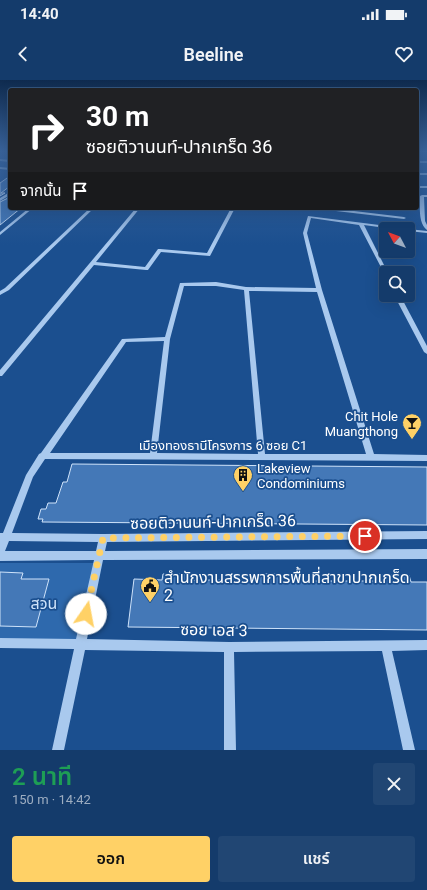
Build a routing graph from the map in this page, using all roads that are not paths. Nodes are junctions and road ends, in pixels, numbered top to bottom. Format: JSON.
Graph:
{"nodes":[{"id":1,"x":425,"y":196,"type":"edge"},
{"id":2,"x":29,"y":210,"type":"edge"},
{"id":3,"x":90,"y":210,"type":"edge"},
{"id":4,"x":136,"y":210,"type":"edge"},
{"id":5,"x":232,"y":210,"type":"edge"},
{"id":6,"x":335,"y":210,"type":"edge"},
{"id":7,"x":378,"y":210,"type":"edge"},
{"id":8,"x":377,"y":215,"type":"junction"},
{"id":9,"x":404,"y":218,"type":"dead end"},
{"id":10,"x":361,"y":224,"type":"junction"},
{"id":11,"x":379,"y":226,"type":"edge"},
{"id":12,"x":415,"y":230,"type":"edge"},
{"id":13,"x":427,"y":230,"type":"edge"},
{"id":14,"x":0,"y":234,"type":"edge"},
{"id":15,"x":93,"y":263,"type":"junction"},
{"id":16,"x":382,"y":266,"type":"edge"},
{"id":17,"x":246,"y":289,"type":"junction"},
{"id":18,"x":319,"y":290,"type":"junction"},
{"id":19,"x":0,"y":294,"type":"edge"},
{"id":20,"x":401,"y":302,"type":"edge"},
{"id":21,"x":167,"y":339,"type":"junction"},
{"id":22,"x":427,"y":352,"type":"edge"},
{"id":23,"x":0,"y":374,"type":"edge"},
{"id":24,"x":42,"y":456,"type":"junction"},
{"id":25,"x":153,"y":456,"type":"junction"},
{"id":26,"x":262,"y":457,"type":"junction"},
{"id":27,"x":371,"y":458,"type":"junction"},
{"id":28,"x":427,"y":458,"type":"edge"},
{"id":29,"x":427,"y":535,"type":"edge"},
{"id":30,"x":3,"y":537,"type":"edge"},
{"id":31,"x":103,"y":538,"type":"junction"},
{"id":32,"x":0,"y":552,"type":"edge"},
{"id":33,"x":427,"y":554,"type":"edge"},
{"id":34,"x":0,"y":556,"type":"edge"},
{"id":35,"x":99,"y":556,"type":"junction"},
{"id":36,"x":0,"y":643,"type":"edge"},
{"id":37,"x":80,"y":643,"type":"junction"},
{"id":38,"x":386,"y":645,"type":"junction"},
{"id":39,"x":427,"y":645,"type":"edge"},
{"id":40,"x":228,"y":647,"type":"junction"},
{"id":41,"x":58,"y":750,"type":"edge"},
{"id":42,"x":230,"y":750,"type":"edge"},
{"id":43,"x":409,"y":750,"type":"edge"}],
"edges":[{"from":1,"to":13,"type":"street"},
{"from":2,"to":14,"type":"street"},
{"from":3,"to":19,"type":"street"},
{"from":4,"to":15,"type":"street"},
{"from":5,"to":15,"type":"street"},
{"from":6,"to":8,"type":"street"},
{"from":7,"to":8,"type":"street"},
{"from":8,"to":9,"type":"street"},
{"from":10,"to":11,"type":"street"},
{"from":10,"to":16,"type":"street"},
{"from":10,"to":18,"type":"street"},
{"from":12,"to":13,"type":"street"},
{"from":15,"to":23,"type":"street"},
{"from":17,"to":18,"type":"street"},
{"from":17,"to":21,"type":"street"},
{"from":17,"to":26,"type":"street"},
{"from":18,"to":27,"type":"street"},
{"from":20,"to":22,"type":"street"},
{"from":21,"to":24,"type":"street"},
{"from":21,"to":25,"type":"street"},
{"from":24,"to":25,"type":"street","name":"เมืองทองธานีโครงการ 6 ซอย C1"},
{"from":24,"to":30,"type":"street"},
{"from":25,"to":26,"type":"street","name":"เมืองทองธานีโครงการ 6 ซอย C1"},
{"from":26,"to":27,"type":"street","name":"เมืองทองธานีโครงการ 6 ซอย C1"},
{"from":27,"to":28,"type":"street","name":"เมืองทองธานีโครงการ 6 ซอย C1"},
{"from":29,"to":31,"type":"street","name":"ซอยติวานนท์-ปากเกร็ด 36"},
{"from":30,"to":31,"type":"street","name":"ซอยติวานนท์-ปากเกร็ด 36"},
{"from":30,"to":32,"type":"street"},
{"from":31,"to":35,"type":"street"},
{"from":33,"to":35,"type":"street"},
{"from":34,"to":35,"type":"street"},
{"from":35,"to":37,"type":"street"},
{"from":36,"to":37,"type":"street","name":"ซอย เอส 3"},
{"from":37,"to":40,"type":"street","name":"ซอย เอส 3"},
{"from":37,"to":41,"type":"street"},
{"from":38,"to":39,"type":"street","name":"ซอย เอส 3"},
{"from":38,"to":40,"type":"street","name":"ซอย เอส 3"},
{"from":38,"to":43,"type":"street"},
{"from":40,"to":42,"type":"street"}]}
